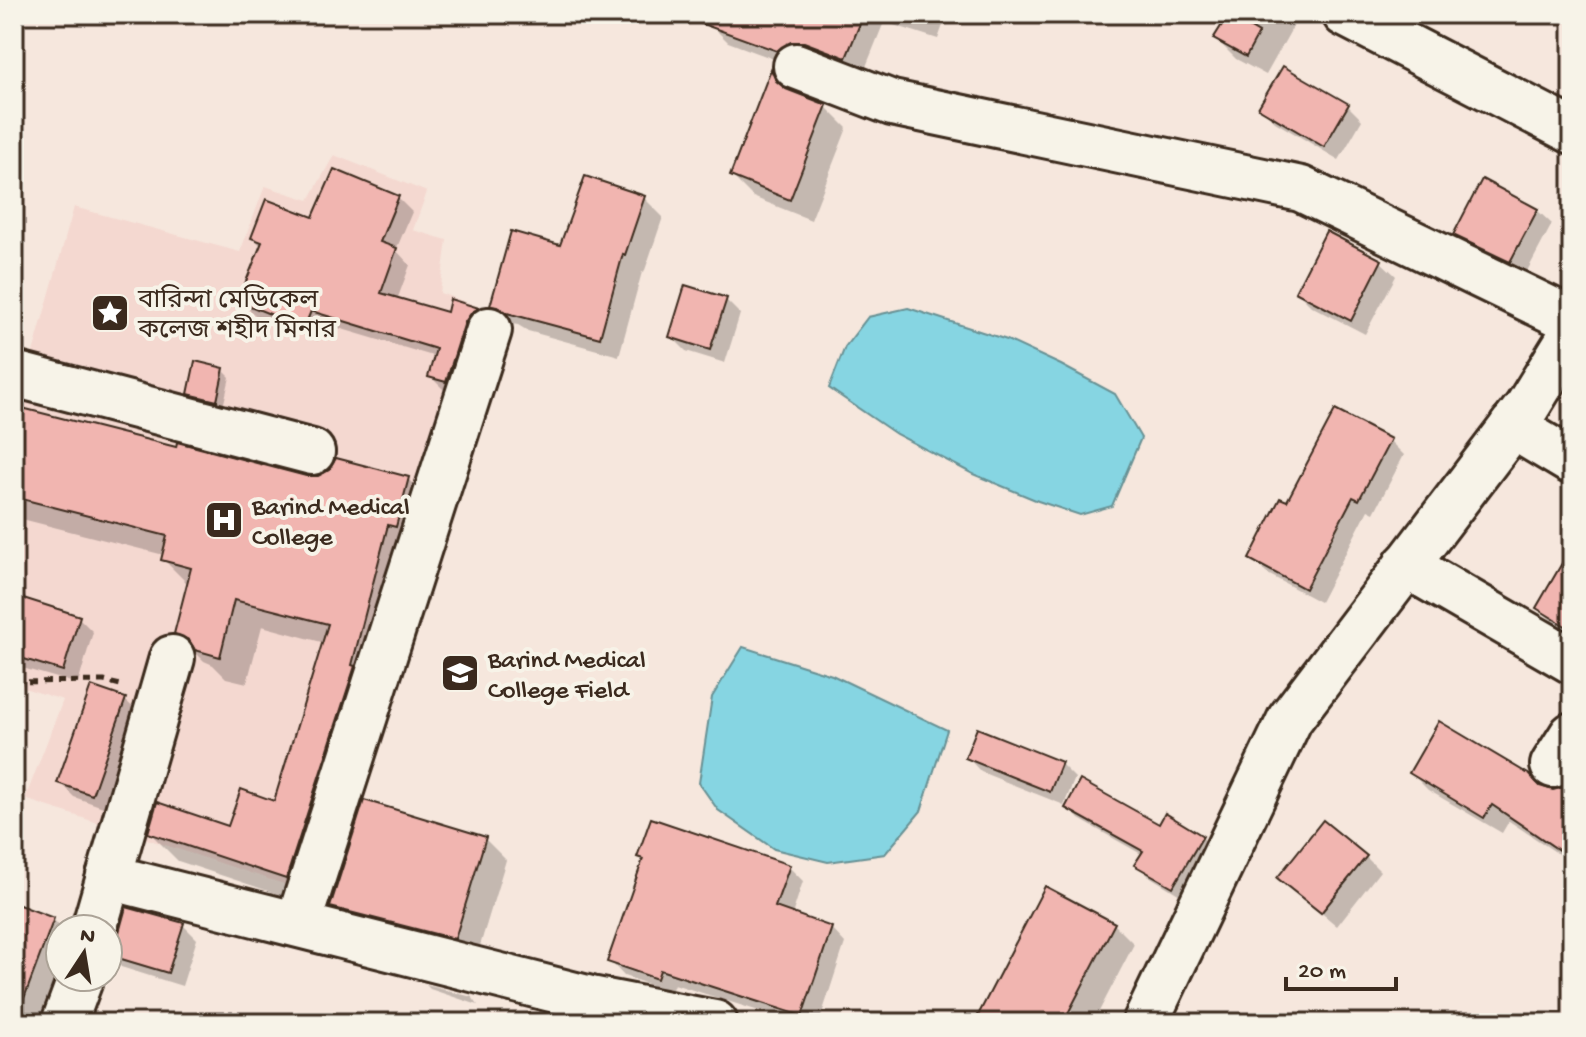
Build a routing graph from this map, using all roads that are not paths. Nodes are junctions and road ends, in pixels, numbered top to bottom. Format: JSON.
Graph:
{"nodes":[{"id":1,"x":1345,"y":14,"type":"edge"},
{"id":2,"x":796,"y":66,"type":"dead end"},
{"id":3,"x":1572,"y":131,"type":"edge"},
{"id":4,"x":1572,"y":320,"type":"edge"},
{"id":5,"x":489,"y":330,"type":"dead end"},
{"id":6,"x":1572,"y":334,"type":"edge"},
{"id":7,"x":14,"y":374,"type":"edge"},
{"id":8,"x":1512,"y":426,"type":"junction"},
{"id":9,"x":312,"y":452,"type":"dead end"},
{"id":10,"x":1572,"y":462,"type":"edge"},
{"id":11,"x":1406,"y":565,"type":"junction"},
{"id":12,"x":172,"y":658,"type":"dead end"},
{"id":13,"x":1572,"y":661,"type":"edge"},
{"id":14,"x":109,"y":877,"type":"junction"},
{"id":15,"x":99,"y":913,"type":"edge"},
{"id":16,"x":298,"y":924,"type":"junction"},
{"id":17,"x":75,"y":993,"type":"edge"},
{"id":18,"x":64,"y":1023,"type":"edge"},
{"id":19,"x":715,"y":1023,"type":"edge"},
{"id":20,"x":1145,"y":1023,"type":"edge"}],
"edges":[{"from":1,"to":3,"type":"street"},
{"from":2,"to":4,"type":"street"},
{"from":5,"to":16,"type":"street"},
{"from":6,"to":8,"type":"street"},
{"from":7,"to":9,"type":"street"},
{"from":8,"to":10,"type":"street"},
{"from":8,"to":11,"type":"street"},
{"from":11,"to":13,"type":"street"},
{"from":11,"to":20,"type":"street"},
{"from":12,"to":14,"type":"street"},
{"from":14,"to":15,"type":"street"},
{"from":14,"to":16,"type":"street"},
{"from":16,"to":19,"type":"street"},
{"from":17,"to":18,"type":"street"}]}
